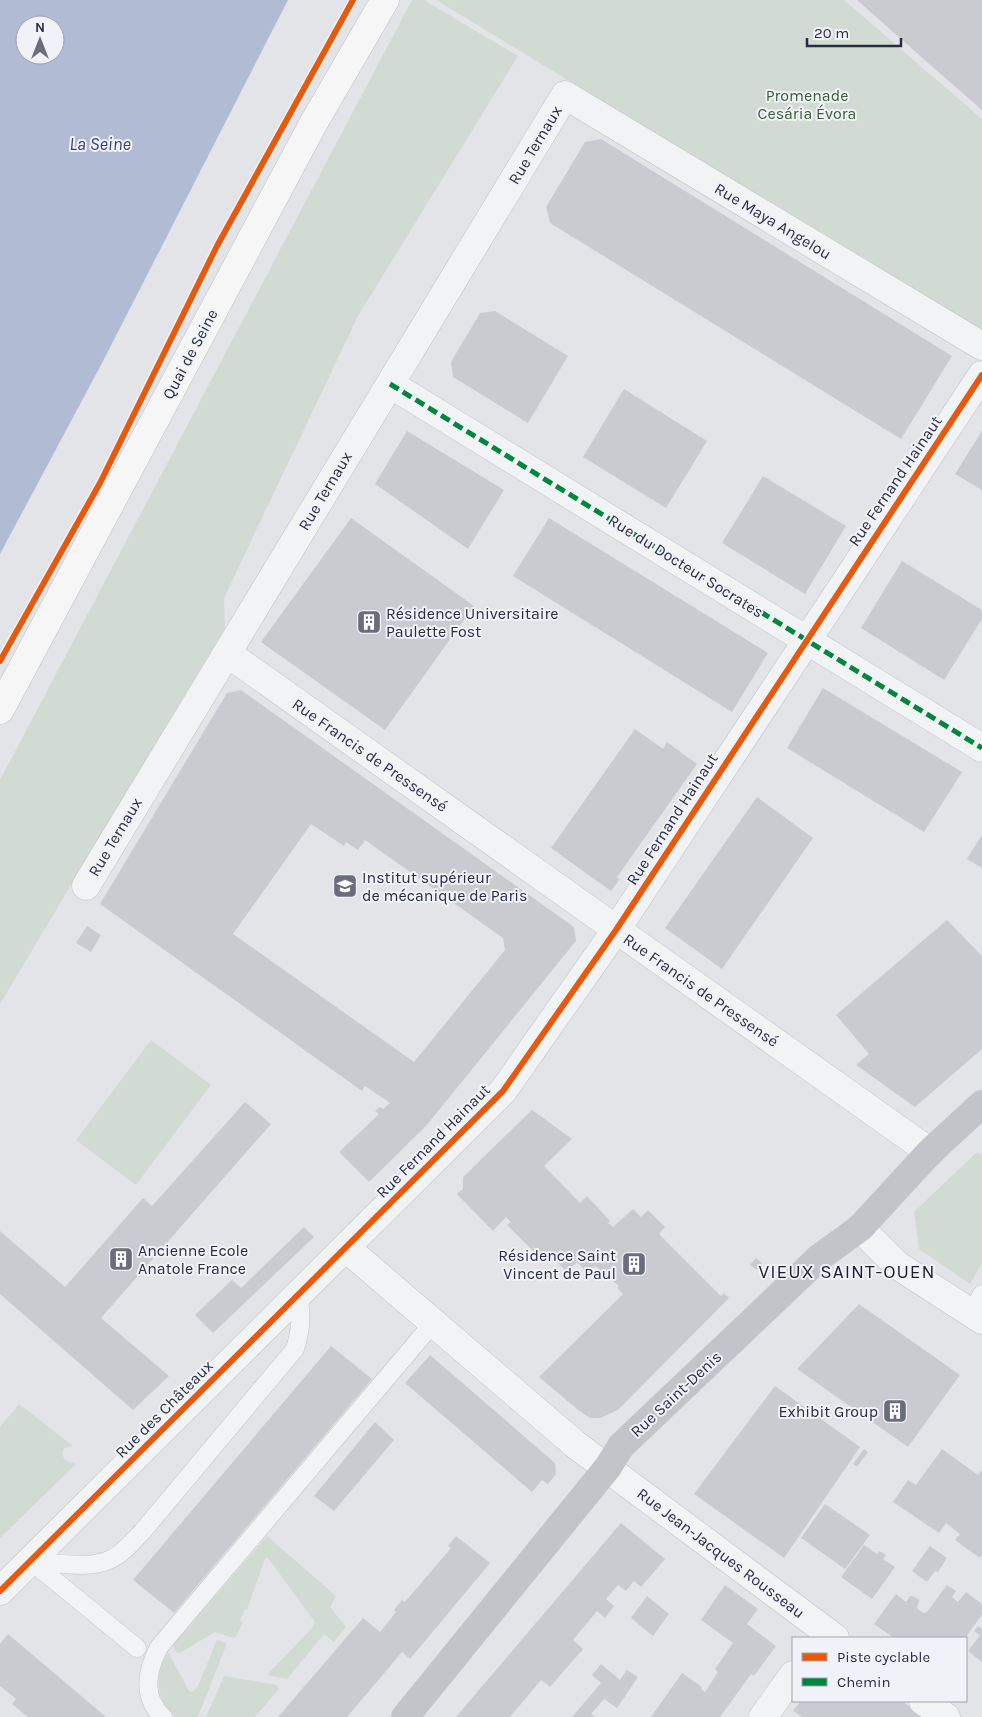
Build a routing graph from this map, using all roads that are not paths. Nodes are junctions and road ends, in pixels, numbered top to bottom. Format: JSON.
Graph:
{"nodes":[{"id":1,"x":385,"y":0,"type":"edge"},
{"id":2,"x":565,"y":95,"type":"joint"},
{"id":3,"x":982,"y":346,"type":"edge"},
{"id":4,"x":982,"y":375,"type":"edge"},
{"id":5,"x":390,"y":384,"type":"junction"},
{"id":6,"x":806,"y":640,"type":"junction"},
{"id":7,"x":227,"y":653,"type":"junction"},
{"id":8,"x":0,"y":710,"type":"edge"},
{"id":9,"x":982,"y":748,"type":"edge"},
{"id":10,"x":86,"y":886,"type":"dead end"},
{"id":11,"x":616,"y":930,"type":"junction"},
{"id":12,"x":982,"y":1104,"type":"edge"},
{"id":13,"x":930,"y":1152,"type":"junction"},
{"id":14,"x":860,"y":1228,"type":"junction"},
{"id":15,"x":346,"y":1248,"type":"junction"},
{"id":16,"x":298,"y":1295,"type":"junction"},
{"id":17,"x":978,"y":1309,"type":"edge"},
{"id":18,"x":434,"y":1322,"type":"junction"},
{"id":19,"x":608,"y":1467,"type":"junction"},
{"id":20,"x":31,"y":1561,"type":"junction"},
{"id":21,"x":0,"y":1590,"type":"edge"},
{"id":22,"x":826,"y":1636,"type":"edge"},
{"id":23,"x":137,"y":1648,"type":"dead end"},
{"id":24,"x":792,"y":1676,"type":"edge"},
{"id":25,"x":924,"y":1702,"type":"edge"},
{"id":26,"x":163,"y":1717,"type":"edge"},
{"id":27,"x":405,"y":1717,"type":"edge"},
{"id":28,"x":763,"y":1717,"type":"edge"},
{"id":29,"x":946,"y":1717,"type":"edge"}],
"edges":[{"from":1,"to":8,"type":"main road","name":"Quai de Seine"},
{"from":2,"to":3,"type":"street","name":"Rue Maya Angelou"},
{"from":2,"to":5,"type":"street","name":"Rue Ternaux"},
{"from":4,"to":6,"type":"street","name":"Rue Fernand Hainaut"},
{"from":5,"to":6,"type":"street","name":"Rue du Docteur Socrates"},
{"from":5,"to":7,"type":"street","name":"Rue Ternaux"},
{"from":6,"to":9,"type":"street","name":"Rue du Docteur Socrates"},
{"from":6,"to":11,"type":"street","name":"Rue Fernand Hainaut"},
{"from":7,"to":10,"type":"street","name":"Rue Ternaux"},
{"from":7,"to":11,"type":"street","name":"Rue Francis de Pressensé"},
{"from":11,"to":13,"type":"street","name":"Rue Francis de Pressensé"},
{"from":11,"to":15,"type":"street","name":"Rue Fernand Hainaut"},
{"from":12,"to":13,"type":"main road","name":"Rue Saint-Denis"},
{"from":13,"to":14,"type":"main road","name":"Rue Saint-Denis"},
{"from":14,"to":17,"type":"street"},
{"from":14,"to":19,"type":"main road","name":"Rue Saint-Denis"},
{"from":15,"to":16,"type":"street","name":"Rue des Châteaux"},
{"from":15,"to":18,"type":"street"},
{"from":16,"to":20,"type":"street","name":"Rue des Châteaux"},
{"from":16,"to":20,"type":"lane"},
{"from":18,"to":19,"type":"street"},
{"from":18,"to":26,"type":"lane"},
{"from":19,"to":22,"type":"street","name":"Rue Jean-Jacques Rousseau"},
{"from":19,"to":27,"type":"main road","name":"Rue Saint-Denis"},
{"from":20,"to":21,"type":"street","name":"Rue des Châteaux"},
{"from":20,"to":23,"type":"lane"},
{"from":24,"to":28,"type":"street"},
{"from":25,"to":29,"type":"street"}]}
